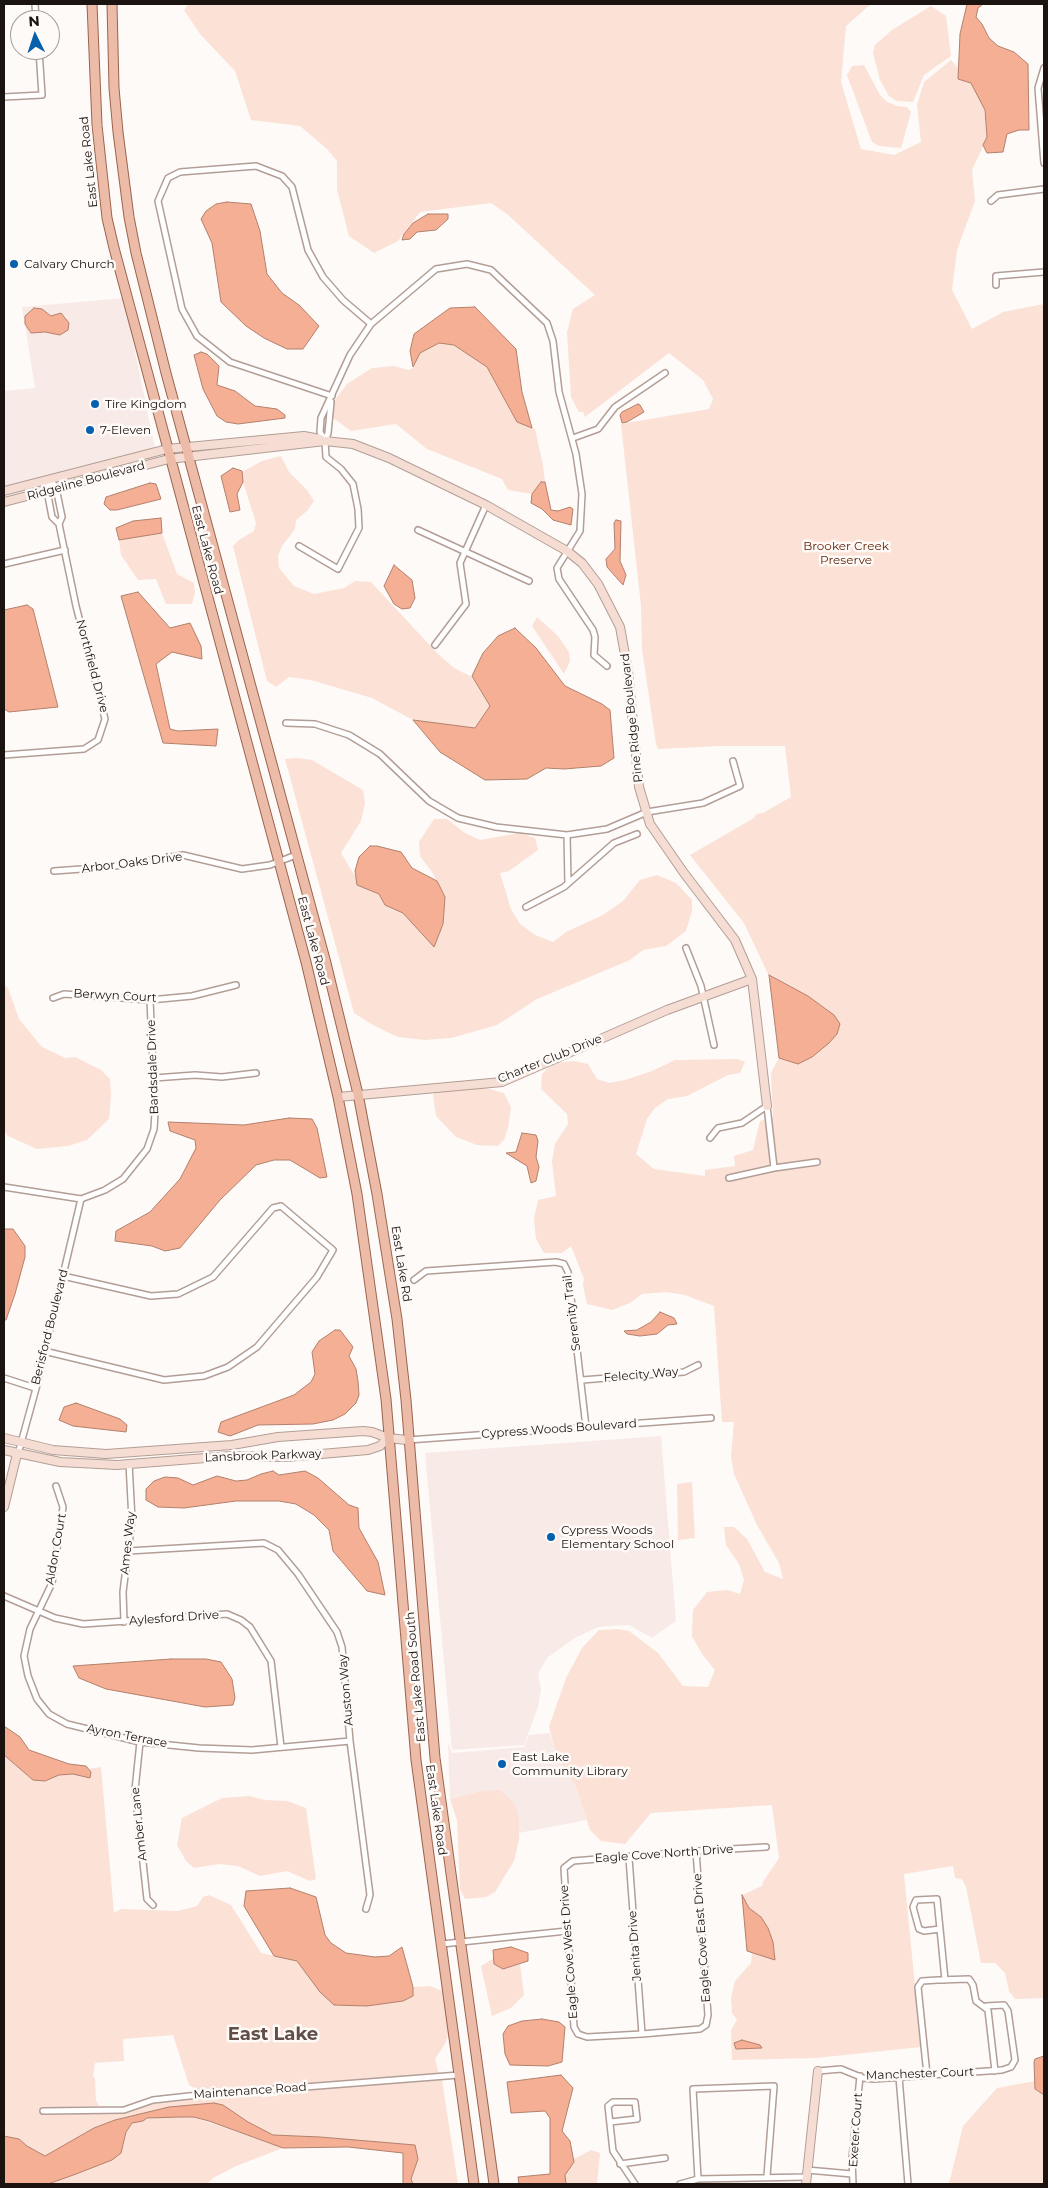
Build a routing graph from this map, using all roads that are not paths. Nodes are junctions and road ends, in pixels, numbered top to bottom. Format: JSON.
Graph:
{"nodes":[{"id":1,"x":92,"y":4,"type":"edge"},
{"id":2,"x":112,"y":4,"type":"edge"},
{"id":3,"x":40,"y":60,"type":"edge"},
{"id":4,"x":1044,"y":68,"type":"edge"},
{"id":5,"x":4,"y":97,"type":"edge"},
{"id":6,"x":1044,"y":162,"type":"edge"},
{"id":7,"x":1044,"y":189,"type":"edge"},
{"id":8,"x":991,"y":201,"type":"dead end"},
{"id":9,"x":1044,"y":272,"type":"edge"},
{"id":10,"x":996,"y":285,"type":"dead end"},
{"id":11,"x":371,"y":324,"type":"junction"},
{"id":12,"x":665,"y":373,"type":"dead end"},
{"id":13,"x":332,"y":396,"type":"junction"},
{"id":14,"x":573,"y":438,"type":"junction"},
{"id":15,"x":325,"y":440,"type":"junction"},
{"id":16,"x":187,"y":446,"type":"junction"},
{"id":17,"x":167,"y":449,"type":"junction"},
{"id":18,"x":190,"y":456,"type":"junction"},
{"id":19,"x":169,"y":458,"type":"junction"},
{"id":20,"x":50,"y":479,"type":"junction"},
{"id":21,"x":56,"y":488,"type":"junction"},
{"id":22,"x":4,"y":491,"type":"edge"},
{"id":23,"x":47,"y":491,"type":"junction"},
{"id":24,"x":4,"y":502,"type":"edge"},
{"id":25,"x":486,"y":505,"type":"junction"},
{"id":26,"x":60,"y":524,"type":"junction"},
{"id":27,"x":418,"y":530,"type":"dead end"},
{"id":28,"x":299,"y":546,"type":"dead end"},
{"id":29,"x":65,"y":550,"type":"junction"},
{"id":30,"x":464,"y":551,"type":"junction"},
{"id":31,"x":567,"y":551,"type":"junction"},
{"id":32,"x":4,"y":564,"type":"edge"},
{"id":33,"x":529,"y":581,"type":"dead end"},
{"id":34,"x":435,"y":645,"type":"dead end"},
{"id":35,"x":608,"y":666,"type":"dead end"},
{"id":36,"x":286,"y":723,"type":"dead end"},
{"id":37,"x":4,"y":755,"type":"edge"},
{"id":38,"x":734,"y":761,"type":"dead end"},
{"id":39,"x":647,"y":812,"type":"junction"},
{"id":40,"x":637,"y":834,"type":"dead end"},
{"id":41,"x":567,"y":835,"type":"junction"},
{"id":42,"x":296,"y":855,"type":"junction"},
{"id":43,"x":278,"y":861,"type":"junction"},
{"id":44,"x":54,"y":871,"type":"dead end"},
{"id":45,"x":568,"y":883,"type":"junction"},
{"id":46,"x":526,"y":907,"type":"dead end"},
{"id":47,"x":686,"y":948,"type":"dead end"},
{"id":48,"x":752,"y":979,"type":"junction"},
{"id":49,"x":236,"y":985,"type":"dead end"},
{"id":50,"x":702,"y":997,"type":"junction"},
{"id":51,"x":54,"y":998,"type":"dead end"},
{"id":52,"x":150,"y":1000,"type":"junction"},
{"id":53,"x":714,"y":1045,"type":"dead end"},
{"id":54,"x":256,"y":1073,"type":"dead end"},
{"id":55,"x":154,"y":1078,"type":"junction"},
{"id":56,"x":358,"y":1094,"type":"junction"},
{"id":57,"x":338,"y":1097,"type":"junction"},
{"id":58,"x":767,"y":1106,"type":"junction"},
{"id":59,"x":710,"y":1138,"type":"dead end"},
{"id":60,"x":817,"y":1162,"type":"dead end"},
{"id":61,"x":774,"y":1168,"type":"junction"},
{"id":62,"x":729,"y":1178,"type":"dead end"},
{"id":63,"x":4,"y":1188,"type":"edge"},
{"id":64,"x":81,"y":1199,"type":"junction"},
{"id":65,"x":63,"y":1276,"type":"junction"},
{"id":66,"x":414,"y":1280,"type":"dead end"},
{"id":67,"x":44,"y":1351,"type":"junction"},
{"id":68,"x":698,"y":1365,"type":"dead end"},
{"id":69,"x":4,"y":1378,"type":"edge"},
{"id":70,"x":582,"y":1380,"type":"junction"},
{"id":71,"x":35,"y":1388,"type":"junction"},
{"id":72,"x":711,"y":1418,"type":"dead end"},
{"id":73,"x":586,"y":1427,"type":"junction"},
{"id":74,"x":4,"y":1438,"type":"edge"},
{"id":75,"x":388,"y":1438,"type":"junction"},
{"id":76,"x":408,"y":1440,"type":"junction"},
{"id":77,"x":20,"y":1444,"type":"junction"},
{"id":78,"x":4,"y":1450,"type":"edge"},
{"id":79,"x":18,"y":1454,"type":"junction"},
{"id":80,"x":129,"y":1463,"type":"junction"},
{"id":81,"x":56,"y":1486,"type":"dead end"},
{"id":82,"x":4,"y":1507,"type":"edge"},
{"id":83,"x":128,"y":1551,"type":"junction"},
{"id":84,"x":4,"y":1596,"type":"edge"},
{"id":85,"x":40,"y":1611,"type":"junction"},
{"id":86,"x":124,"y":1622,"type":"junction"},
{"id":87,"x":350,"y":1741,"type":"junction"},
{"id":88,"x":140,"y":1742,"type":"junction"},
{"id":89,"x":282,"y":1747,"type":"junction"},
{"id":90,"x":766,"y":1847,"type":"dead end"},
{"id":91,"x":696,"y":1851,"type":"junction"},
{"id":92,"x":629,"y":1858,"type":"junction"},
{"id":93,"x":564,"y":1868,"type":"joint"},
{"id":94,"x":153,"y":1905,"type":"dead end"},
{"id":95,"x":366,"y":1909,"type":"dead end"},
{"id":96,"x":940,"y":1929,"type":"junction"},
{"id":97,"x":567,"y":1931,"type":"junction"},
{"id":98,"x":460,"y":1941,"type":"junction"},
{"id":99,"x":442,"y":1944,"type":"junction"},
{"id":100,"x":944,"y":1980,"type":"junction"},
{"id":101,"x":986,"y":2006,"type":"junction"},
{"id":102,"x":642,"y":2034,"type":"junction"},
{"id":103,"x":818,"y":2071,"type":"joint"},
{"id":104,"x":995,"y":2071,"type":"junction"},
{"id":105,"x":460,"y":2075,"type":"junction"},
{"id":106,"x":927,"y":2075,"type":"junction"},
{"id":107,"x":860,"y":2076,"type":"junction"},
{"id":108,"x":899,"y":2077,"type":"junction"},
{"id":109,"x":43,"y":2111,"type":"dead end"},
{"id":110,"x":610,"y":2122,"type":"junction"},
{"id":111,"x":665,"y":2158,"type":"dead end"},
{"id":112,"x":620,"y":2164,"type":"junction"},
{"id":113,"x":852,"y":2174,"type":"junction"},
{"id":114,"x":767,"y":2176,"type":"junction"},
{"id":115,"x":807,"y":2177,"type":"edge"},
{"id":116,"x":698,"y":2179,"type":"junction"},
{"id":117,"x":474,"y":2184,"type":"edge"},
{"id":118,"x":494,"y":2184,"type":"edge"},
{"id":119,"x":635,"y":2184,"type":"edge"},
{"id":120,"x":680,"y":2184,"type":"edge"},
{"id":121,"x":853,"y":2184,"type":"edge"},
{"id":122,"x":908,"y":2184,"type":"edge"}],
"edges":[{"from":1,"to":17,"type":"main road","name":"East Lake Road"},
{"from":2,"to":16,"type":"main road","name":"East Lake Road"},
{"from":3,"to":5,"type":"street"},
{"from":4,"to":6,"type":"street"},
{"from":7,"to":8,"type":"street"},
{"from":9,"to":10,"type":"street"},
{"from":11,"to":13,"type":"street"},
{"from":11,"to":13,"type":"street"},
{"from":11,"to":14,"type":"street"},
{"from":12,"to":14,"type":"street"},
{"from":13,"to":15,"type":"street"},
{"from":14,"to":31,"type":"street"},
{"from":15,"to":16,"type":"street","name":"Pine Ridge Boulevard"},
{"from":15,"to":18,"type":"street","name":"Pine Ridge Boulevard"},
{"from":15,"to":25,"type":"street","name":"Pine Ridge Boulevard"},
{"from":15,"to":28,"type":"street"},
{"from":16,"to":17,"type":"street","name":"Ridgeline Boulevard"},
{"from":16,"to":18,"type":"main road","name":"East Lake Road"},
{"from":17,"to":19,"type":"main road","name":"East Lake Road"},
{"from":17,"to":20,"type":"street","name":"Ridgeline Boulevard"},
{"from":18,"to":19,"type":"street","name":"Ridgeline Boulevard"},
{"from":18,"to":42,"type":"main road","name":"East Lake Road"},
{"from":19,"to":21,"type":"street","name":"Ridgeline Boulevard"},
{"from":19,"to":43,"type":"main road","name":"East Lake Road"},
{"from":20,"to":21,"type":"street","name":"Northfield Drive"},
{"from":20,"to":22,"type":"street","name":"Ridgeline Boulevard"},
{"from":20,"to":23,"type":"street","name":"Northfield Drive"},
{"from":21,"to":23,"type":"street","name":"Ridgeline Boulevard"},
{"from":21,"to":26,"type":"street","name":"Northfield Drive"},
{"from":23,"to":24,"type":"street","name":"Ridgeline Boulevard"},
{"from":23,"to":26,"type":"street","name":"Northfield Drive"},
{"from":25,"to":30,"type":"street"},
{"from":25,"to":31,"type":"street","name":"Pine Ridge Boulevard"},
{"from":26,"to":29,"type":"street","name":"Northfield Drive"},
{"from":27,"to":30,"type":"street"},
{"from":29,"to":32,"type":"street"},
{"from":29,"to":37,"type":"street","name":"Northfield Drive"},
{"from":30,"to":33,"type":"street"},
{"from":30,"to":34,"type":"street"},
{"from":31,"to":35,"type":"street"},
{"from":31,"to":39,"type":"street","name":"Pine Ridge Boulevard"},
{"from":36,"to":41,"type":"street"},
{"from":38,"to":39,"type":"street"},
{"from":39,"to":41,"type":"street"},
{"from":39,"to":48,"type":"street","name":"Pine Ridge Boulevard"},
{"from":40,"to":45,"type":"street"},
{"from":41,"to":45,"type":"street"},
{"from":42,"to":43,"type":"street","name":"Arbor Oaks Drive"},
{"from":42,"to":56,"type":"main road","name":"East Lake Road"},
{"from":43,"to":44,"type":"street","name":"Arbor Oaks Drive"},
{"from":43,"to":57,"type":"main road","name":"East Lake Road"},
{"from":45,"to":46,"type":"street"},
{"from":47,"to":50,"type":"street"},
{"from":48,"to":50,"type":"street","name":"Charter Club Drive"},
{"from":48,"to":58,"type":"street","name":"Pine Ridge Boulevard"},
{"from":49,"to":52,"type":"street","name":"Berwyn Court"},
{"from":50,"to":53,"type":"street"},
{"from":50,"to":56,"type":"street","name":"Charter Club Drive"},
{"from":51,"to":52,"type":"street","name":"Berwyn Court"},
{"from":52,"to":55,"type":"street","name":"Bardsdale Drive"},
{"from":54,"to":55,"type":"street"},
{"from":55,"to":64,"type":"street","name":"Bardsdale Drive"},
{"from":56,"to":57,"type":"street","name":"Charter Club Drive"},
{"from":56,"to":76,"type":"main road","name":"East Lake Rd"},
{"from":57,"to":75,"type":"main road"},
{"from":58,"to":59,"type":"street"},
{"from":58,"to":61,"type":"street","name":"Pine Ridge Boulevard"},
{"from":60,"to":61,"type":"street"},
{"from":61,"to":62,"type":"street"},
{"from":63,"to":64,"type":"street","name":"Bardsdale Drive"},
{"from":64,"to":65,"type":"street","name":"Berisford Boulevard"},
{"from":65,"to":67,"type":"street","name":"Berisford Boulevard"},
{"from":65,"to":67,"type":"street"},
{"from":66,"to":70,"type":"street","name":"Serenity Trail"},
{"from":67,"to":71,"type":"street","name":"Berisford Boulevard"},
{"from":68,"to":70,"type":"street","name":"Felecity Way"},
{"from":69,"to":71,"type":"street"},
{"from":70,"to":73,"type":"street","name":"Serenity Trail"},
{"from":71,"to":77,"type":"street","name":"Berisford Boulevard"},
{"from":72,"to":73,"type":"street","name":"Cypress Woods Boulevard"},
{"from":73,"to":76,"type":"street","name":"Cypress Woods Boulevard"},
{"from":74,"to":77,"type":"street","name":"Lansbrook Parkway"},
{"from":75,"to":76,"type":"street"},
{"from":75,"to":77,"type":"street","name":"Lansbrook Parkway"},
{"from":75,"to":80,"type":"street","name":"Lansbrook Parkway"},
{"from":75,"to":99,"type":"main road","name":"East Lake Road"},
{"from":76,"to":98,"type":"main road","name":"East Lake Road South"},
{"from":77,"to":79,"type":"street","name":"Berisford Boulevard"},
{"from":78,"to":79,"type":"street","name":"Lansbrook Parkway"},
{"from":79,"to":80,"type":"street","name":"Lansbrook Parkway"},
{"from":79,"to":82,"type":"street"},
{"from":80,"to":83,"type":"street","name":"Ames Way"},
{"from":81,"to":85,"type":"street","name":"Aldon Court"},
{"from":83,"to":86,"type":"street","name":"Ames Way"},
{"from":83,"to":87,"type":"street","name":"Auston Way"},
{"from":84,"to":85,"type":"street","name":"Aylesford Drive"},
{"from":85,"to":86,"type":"street","name":"Aylesford Drive"},
{"from":85,"to":88,"type":"street","name":"Ayron Terrace"},
{"from":86,"to":89,"type":"street","name":"Aylesford Drive"},
{"from":87,"to":89,"type":"street","name":"Ayron Terrace"},
{"from":87,"to":95,"type":"street","name":"Auston Way"},
{"from":88,"to":89,"type":"street","name":"Ayron Terrace"},
{"from":88,"to":94,"type":"street","name":"Amber Lane"},
{"from":90,"to":91,"type":"street","name":"Eagle Cove North Drive"},
{"from":91,"to":92,"type":"street","name":"Eagle Cove North Drive"},
{"from":91,"to":102,"type":"street","name":"Eagle Cove East Drive"},
{"from":92,"to":93,"type":"street","name":"Eagle Cove North Drive"},
{"from":92,"to":102,"type":"street","name":"Jenita Drive"},
{"from":93,"to":97,"type":"street","name":"Eagle Cove West Drive"},
{"from":96,"to":96,"type":"street"},
{"from":96,"to":100,"type":"street"},
{"from":97,"to":98,"type":"street"},
{"from":97,"to":102,"type":"street","name":"Eagle Cove West Drive"},
{"from":98,"to":99,"type":"street"},
{"from":98,"to":118,"type":"main road"},
{"from":99,"to":105,"type":"main road","name":"East Lake Road"},
{"from":100,"to":101,"type":"street"},
{"from":100,"to":106,"type":"street"},
{"from":101,"to":104,"type":"street"},
{"from":101,"to":104,"type":"street","name":"Manchester Court"},
{"from":103,"to":107,"type":"street","name":"Manchester Court"},
{"from":103,"to":115,"type":"street"},
{"from":104,"to":106,"type":"street","name":"Manchester Court"},
{"from":105,"to":109,"type":"street","name":"Maintenance Road"},
{"from":105,"to":117,"type":"main road","name":"East Lake Road"},
{"from":106,"to":108,"type":"street","name":"Manchester Court"},
{"from":107,"to":108,"type":"street","name":"Manchester Court"},
{"from":107,"to":113,"type":"street","name":"Exeter Court"},
{"from":108,"to":122,"type":"street"},
{"from":110,"to":110,"type":"street"},
{"from":110,"to":112,"type":"street"},
{"from":111,"to":112,"type":"street"},
{"from":112,"to":119,"type":"street"},
{"from":113,"to":115,"type":"street"},
{"from":113,"to":121,"type":"street","name":"Exeter Court"},
{"from":114,"to":115,"type":"street"},
{"from":114,"to":116,"type":"street"},
{"from":114,"to":116,"type":"street"},
{"from":116,"to":120,"type":"street"}]}
